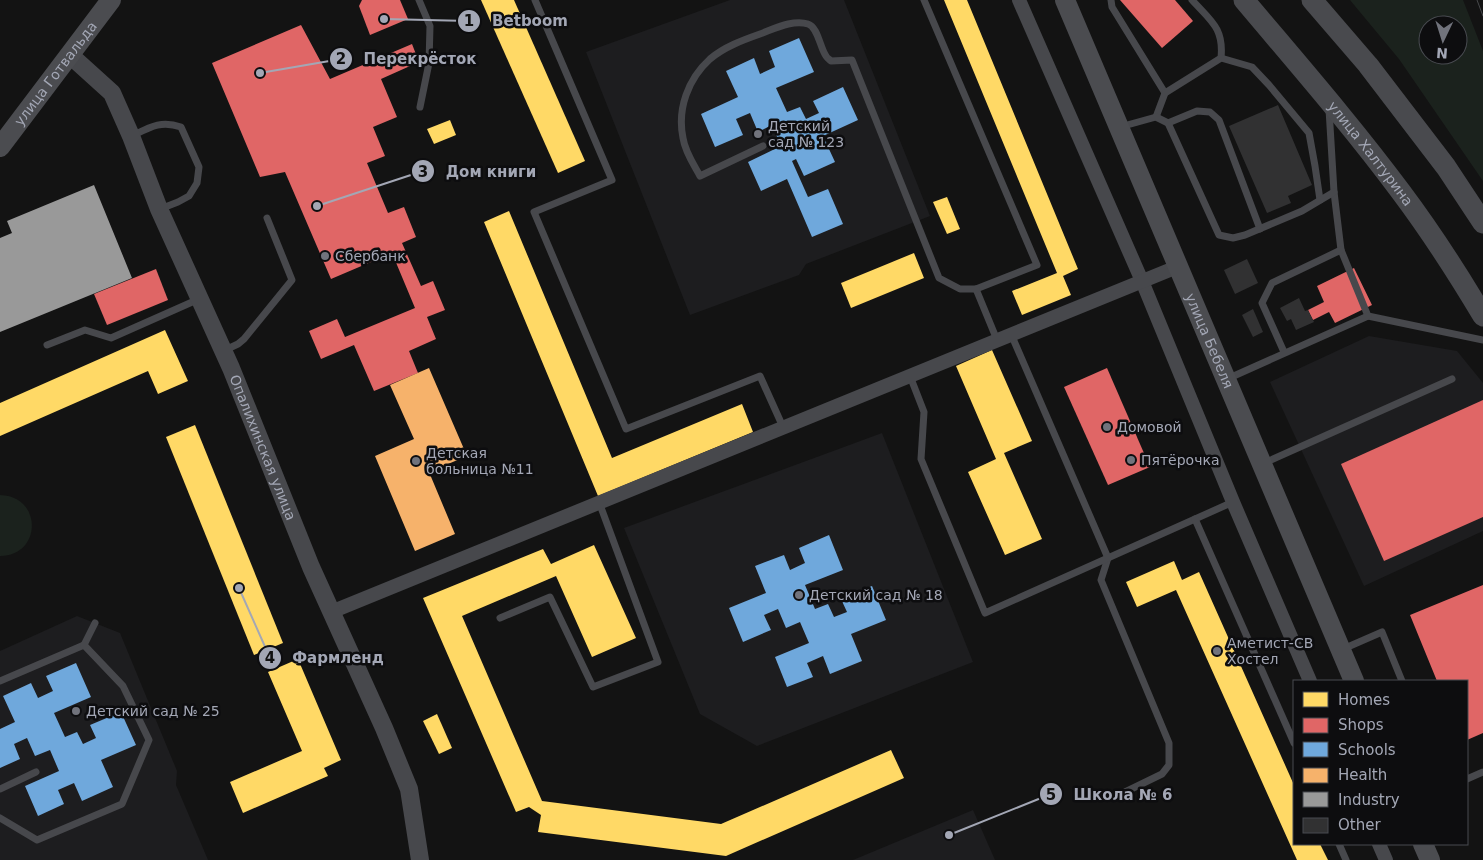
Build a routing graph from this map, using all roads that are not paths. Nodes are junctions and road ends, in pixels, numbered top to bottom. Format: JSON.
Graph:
{"nodes":[{"id":1,"x":111,"y":0,"type":"edge"},
{"id":2,"x":419,"y":0,"type":"edge"},
{"id":3,"x":535,"y":0,"type":"edge"},
{"id":4,"x":924,"y":0,"type":"edge"},
{"id":5,"x":1019,"y":0,"type":"edge"},
{"id":6,"x":1065,"y":0,"type":"edge"},
{"id":7,"x":1111,"y":0,"type":"edge"},
{"id":8,"x":1192,"y":0,"type":"edge"},
{"id":9,"x":1244,"y":0,"type":"edge"},
{"id":10,"x":1312,"y":0,"type":"edge"},
{"id":11,"x":70,"y":54,"type":"junction"},
{"id":12,"x":1221,"y":58,"type":"junction"},
{"id":13,"x":1165,"y":93,"type":"junction"},
{"id":14,"x":1329,"y":101,"type":"junction"},
{"id":15,"x":420,"y":106,"type":"dead end"},
{"id":16,"x":1156,"y":117,"type":"junction"},
{"id":17,"x":1168,"y":123,"type":"junction"},
{"id":18,"x":1120,"y":127,"type":"junction"},
{"id":19,"x":131,"y":136,"type":"junction"},
{"id":20,"x":763,"y":146,"type":"dead end"},
{"id":21,"x":0,"y":147,"type":"edge"},
{"id":22,"x":1334,"y":192,"type":"junction"},
{"id":23,"x":1320,"y":200,"type":"junction"},
{"id":24,"x":159,"y":209,"type":"junction"},
{"id":25,"x":267,"y":218,"type":"dead end"},
{"id":26,"x":1483,"y":223,"type":"edge"},
{"id":27,"x":1260,"y":229,"type":"junction"},
{"id":28,"x":1341,"y":250,"type":"junction"},
{"id":29,"x":1177,"y":267,"type":"junction"},
{"id":30,"x":1142,"y":281,"type":"junction"},
{"id":31,"x":976,"y":289,"type":"junction"},
{"id":32,"x":199,"y":299,"type":"junction"},
{"id":33,"x":1368,"y":316,"type":"junction"},
{"id":34,"x":1483,"y":316,"type":"edge"},
{"id":35,"x":1011,"y":334,"type":"junction"},
{"id":36,"x":997,"y":340,"type":"junction"},
{"id":37,"x":1483,"y":340,"type":"edge"},
{"id":38,"x":47,"y":345,"type":"dead end"},
{"id":39,"x":222,"y":351,"type":"junction"},
{"id":40,"x":1284,"y":352,"type":"junction"},
{"id":41,"x":910,"y":376,"type":"junction"},
{"id":42,"x":1226,"y":379,"type":"junction"},
{"id":43,"x":1452,"y":379,"type":"dead end"},
{"id":44,"x":783,"y":428,"type":"junction"},
{"id":45,"x":1262,"y":464,"type":"junction"},
{"id":46,"x":599,"y":502,"type":"junction"},
{"id":47,"x":1233,"y":502,"type":"junction"},
{"id":48,"x":1196,"y":519,"type":"junction"},
{"id":49,"x":1108,"y":558,"type":"junction"},
{"id":50,"x":331,"y":612,"type":"junction"},
{"id":51,"x":500,"y":618,"type":"dead end"},
{"id":52,"x":95,"y":623,"type":"dead end"},
{"id":53,"x":84,"y":645,"type":"junction"},
{"id":54,"x":1340,"y":650,"type":"junction"},
{"id":55,"x":1310,"y":680,"type":"edge"},
{"id":56,"x":1354,"y":680,"type":"edge"},
{"id":57,"x":1402,"y":680,"type":"edge"},
{"id":58,"x":0,"y":681,"type":"edge"},
{"id":59,"x":1293,"y":741,"type":"edge"},
{"id":60,"x":36,"y":772,"type":"dead end"},
{"id":61,"x":1483,"y":772,"type":"edge"},
{"id":62,"x":1468,"y":778,"type":"edge"},
{"id":63,"x":0,"y":789,"type":"edge"},
{"id":64,"x":1126,"y":792,"type":"dead end"},
{"id":65,"x":0,"y":818,"type":"edge"},
{"id":66,"x":1339,"y":845,"type":"edge"},
{"id":67,"x":1379,"y":845,"type":"edge"},
{"id":68,"x":420,"y":860,"type":"edge"},
{"id":69,"x":1346,"y":860,"type":"edge"},
{"id":70,"x":1386,"y":860,"type":"edge"}],
"edges":[{"from":1,"to":11,"type":"main road","name":"улица Готвальда"},
{"from":2,"to":15,"type":"lane"},
{"from":3,"to":44,"type":"lane"},
{"from":4,"to":31,"type":"lane"},
{"from":5,"to":30,"type":"street"},
{"from":6,"to":18,"type":"main road","name":"улица Бебеля"},
{"from":7,"to":13,"type":"lane"},
{"from":8,"to":12,"type":"lane"},
{"from":9,"to":14,"type":"main road","name":"улица Халтурина"},
{"from":10,"to":26,"type":"main road"},
{"from":11,"to":19,"type":"street","name":"Опалихинская улица"},
{"from":11,"to":21,"type":"main road","name":"улица Готвальда"},
{"from":12,"to":13,"type":"lane"},
{"from":12,"to":23,"type":"lane"},
{"from":13,"to":16,"type":"lane"},
{"from":14,"to":22,"type":"lane"},
{"from":14,"to":34,"type":"main road","name":"улица Халтурина"},
{"from":16,"to":17,"type":"lane"},
{"from":16,"to":18,"type":"lane"},
{"from":17,"to":27,"type":"lane"},
{"from":17,"to":27,"type":"lane"},
{"from":18,"to":29,"type":"main road","name":"улица Бебеля"},
{"from":19,"to":24,"type":"street","name":"Опалихинская улица"},
{"from":19,"to":24,"type":"lane"},
{"from":20,"to":31,"type":"lane"},
{"from":22,"to":23,"type":"lane"},
{"from":22,"to":28,"type":"lane"},
{"from":23,"to":27,"type":"lane"},
{"from":24,"to":32,"type":"street","name":"Опалихинская улица"},
{"from":25,"to":39,"type":"lane"},
{"from":28,"to":33,"type":"lane"},
{"from":28,"to":40,"type":"lane"},
{"from":29,"to":30,"type":"street"},
{"from":29,"to":42,"type":"main road","name":"улица Бебеля"},
{"from":30,"to":35,"type":"street"},
{"from":30,"to":47,"type":"street"},
{"from":31,"to":36,"type":"lane"},
{"from":32,"to":38,"type":"lane"},
{"from":32,"to":39,"type":"street","name":"Опалихинская улица"},
{"from":33,"to":37,"type":"lane"},
{"from":33,"to":40,"type":"lane"},
{"from":35,"to":36,"type":"street"},
{"from":35,"to":49,"type":"lane"},
{"from":36,"to":41,"type":"street"},
{"from":39,"to":50,"type":"street","name":"Опалихинская улица"},
{"from":40,"to":42,"type":"lane"},
{"from":41,"to":44,"type":"street"},
{"from":41,"to":49,"type":"lane"},
{"from":42,"to":45,"type":"main road","name":"улица Бебеля"},
{"from":43,"to":45,"type":"lane"},
{"from":44,"to":46,"type":"street"},
{"from":45,"to":54,"type":"main road","name":"улица Бебеля"},
{"from":46,"to":50,"type":"street"},
{"from":46,"to":51,"type":"lane"},
{"from":47,"to":48,"type":"lane"},
{"from":47,"to":55,"type":"street"},
{"from":48,"to":49,"type":"lane"},
{"from":48,"to":59,"type":"lane"},
{"from":49,"to":64,"type":"lane"},
{"from":50,"to":68,"type":"street","name":"Опалихинская улица"},
{"from":52,"to":53,"type":"lane"},
{"from":53,"to":58,"type":"lane"},
{"from":53,"to":65,"type":"lane"},
{"from":54,"to":56,"type":"main road","name":"улица Бебеля"},
{"from":54,"to":57,"type":"lane"},
{"from":60,"to":63,"type":"lane"},
{"from":61,"to":62,"type":"lane"},
{"from":66,"to":69,"type":"lane"},
{"from":67,"to":70,"type":"street"}]}
